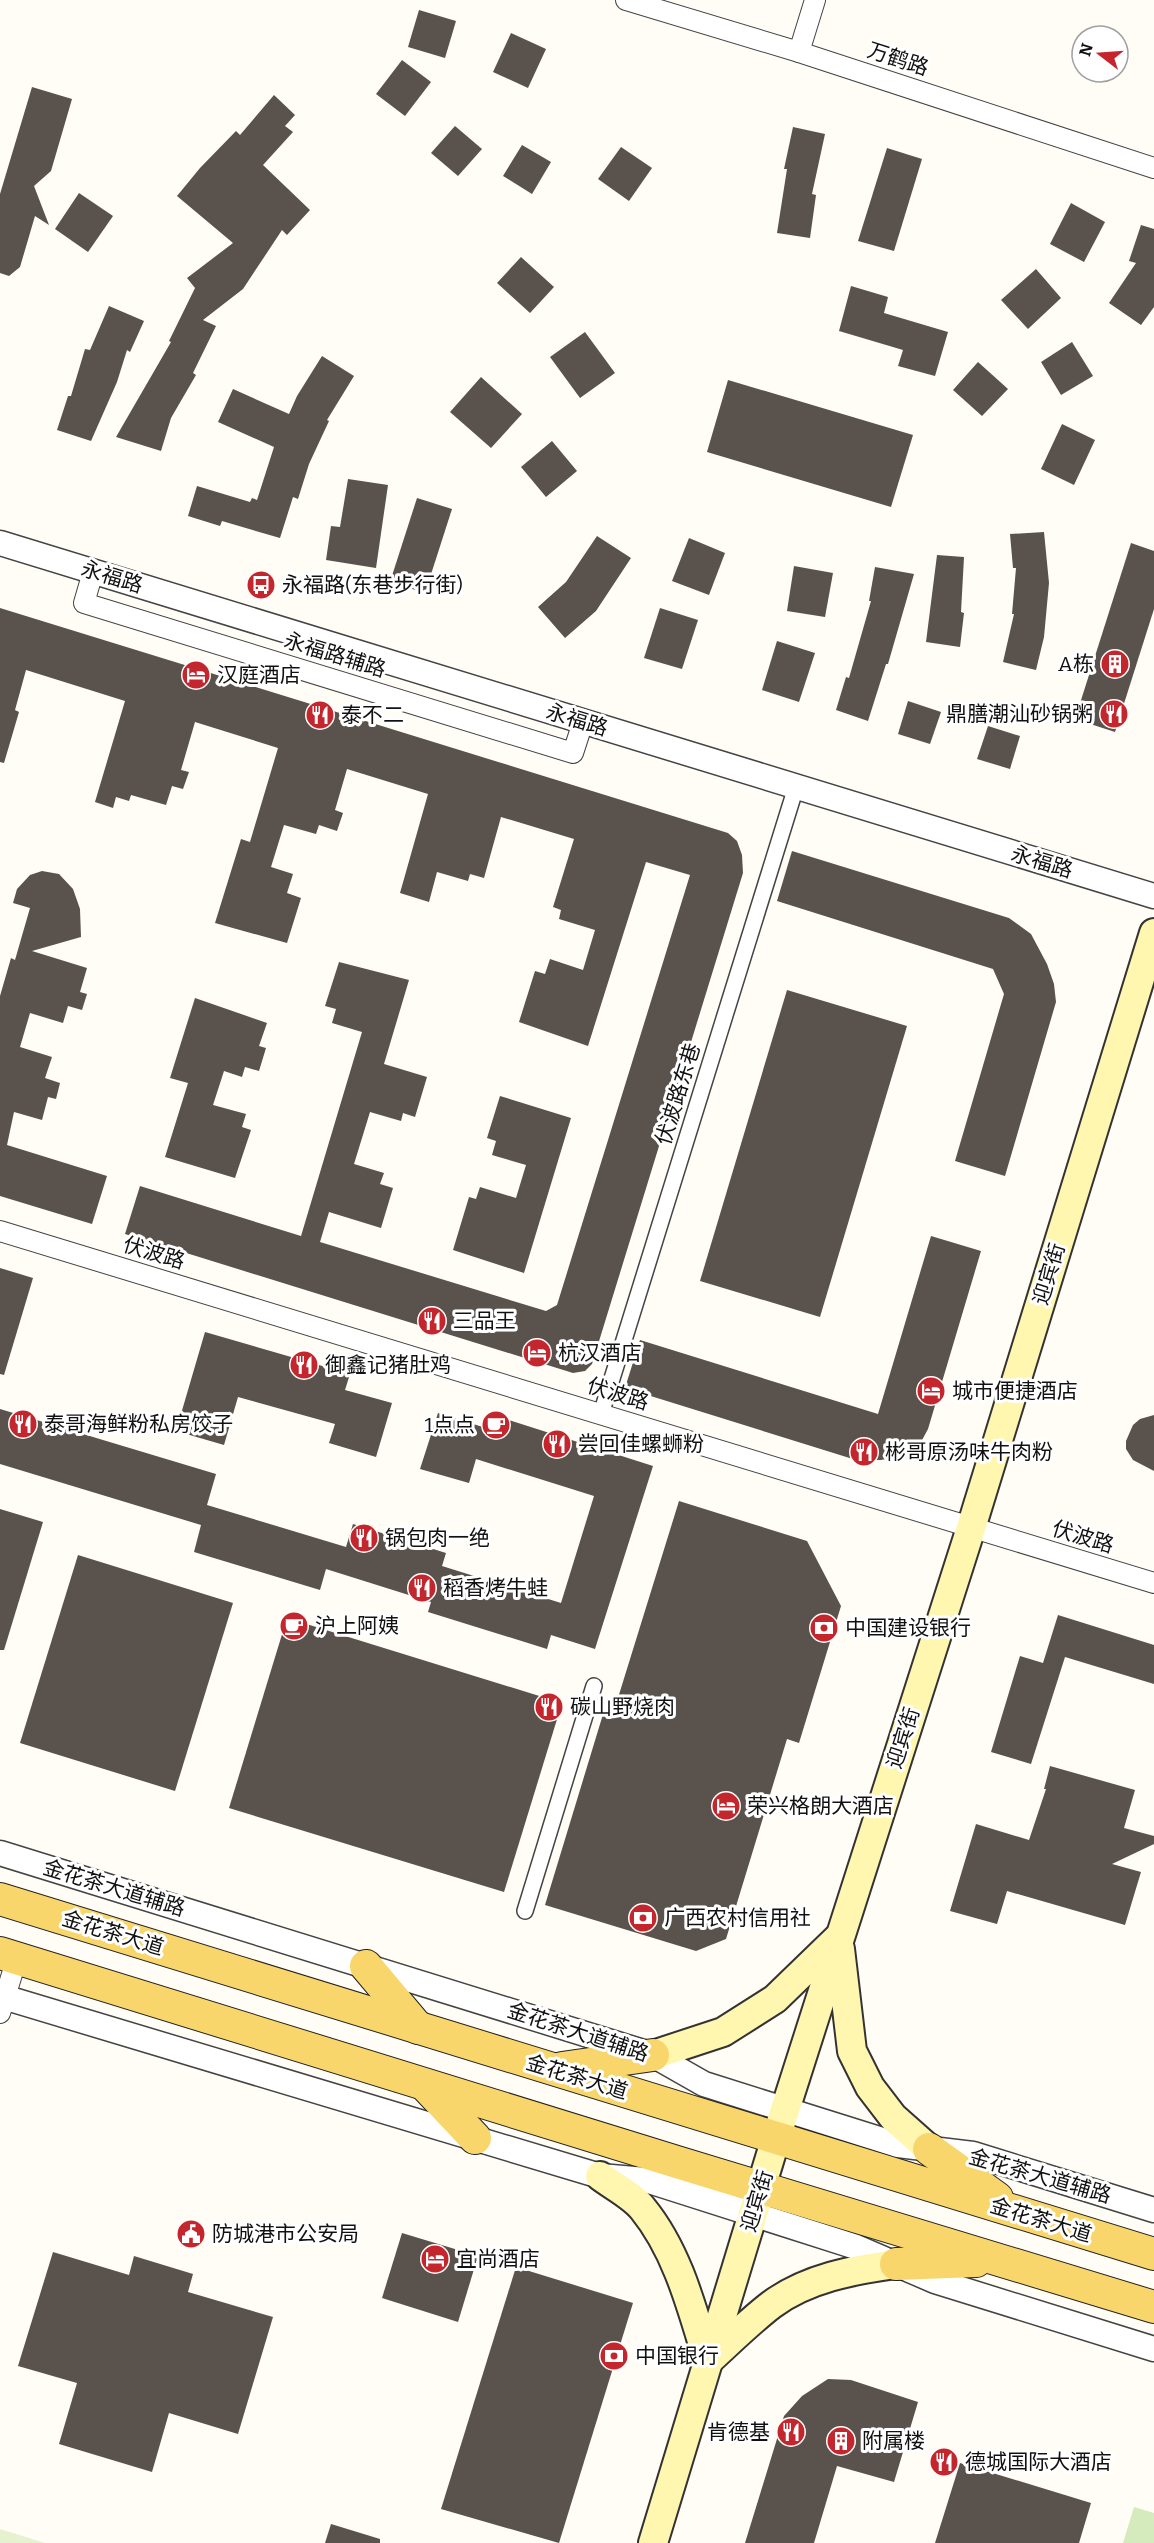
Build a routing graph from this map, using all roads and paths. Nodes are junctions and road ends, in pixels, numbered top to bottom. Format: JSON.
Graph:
{"nodes":[{"id":1,"x":626,"y":0,"type":"edge"},
{"id":2,"x":815,"y":0,"type":"edge"},
{"id":3,"x":799,"y":52,"type":"junction"},
{"id":4,"x":1154,"y":168,"type":"edge"},
{"id":5,"x":0,"y":543,"type":"edge"},
{"id":6,"x":93,"y":572,"type":"junction"},
{"id":7,"x":583,"y":722,"type":"junction"},
{"id":8,"x":796,"y":787,"type":"junction"},
{"id":9,"x":1154,"y":897,"type":"edge"},
{"id":10,"x":1154,"y":933,"type":"edge"},
{"id":11,"x":0,"y":1231,"type":"edge"},
{"id":12,"x":601,"y":1414,"type":"junction"},
{"id":13,"x":971,"y":1528,"type":"junction"},
{"id":14,"x":1154,"y":1583,"type":"edge"},
{"id":15,"x":594,"y":1686,"type":"dead end"},
{"id":16,"x":0,"y":1853,"type":"edge"},
{"id":17,"x":0,"y":1899,"type":"edge"},
{"id":18,"x":525,"y":1911,"type":"dead end"},
{"id":19,"x":839,"y":1938,"type":"junction"},
{"id":20,"x":8,"y":1956,"type":"edge"},
{"id":21,"x":366,"y":1966,"type":"junction"},
{"id":22,"x":2,"y":2002,"type":"edge"},
{"id":23,"x":418,"y":2028,"type":"junction"},
{"id":24,"x":653,"y":2055,"type":"junction"},
{"id":25,"x":552,"y":2069,"type":"junction"},
{"id":26,"x":425,"y":2084,"type":"junction"},
{"id":27,"x":780,"y":2124,"type":"junction"},
{"id":28,"x":475,"y":2138,"type":"junction"},
{"id":29,"x":929,"y":2149,"type":"junction"},
{"id":30,"x":600,"y":2176,"type":"junction"},
{"id":31,"x":757,"y":2201,"type":"junction"},
{"id":32,"x":1154,"y":2210,"type":"edge"},
{"id":33,"x":1017,"y":2212,"type":"junction"},
{"id":34,"x":1154,"y":2254,"type":"edge"},
{"id":35,"x":1002,"y":2260,"type":"junction"},
{"id":36,"x":896,"y":2264,"type":"junction"},
{"id":37,"x":1154,"y":2307,"type":"edge"},
{"id":38,"x":1154,"y":2349,"type":"edge"},
{"id":39,"x":708,"y":2361,"type":"junction"},
{"id":40,"x":653,"y":2543,"type":"edge"}],
"edges":[{"from":1,"to":3,"type":"street","name":"万鹤路"},
{"from":2,"to":3,"type":"street"},
{"from":3,"to":4,"type":"street","name":"万鹤路"},
{"from":5,"to":6,"type":"street","name":"永福路"},
{"from":6,"to":7,"type":"street","name":"永福路"},
{"from":6,"to":7,"type":"street","name":"永福路辅路"},
{"from":7,"to":8,"type":"street","name":"永福路"},
{"from":8,"to":9,"type":"street","name":"永福路"},
{"from":8,"to":12,"type":"street","name":"伏波路东巷"},
{"from":10,"to":13,"type":"main road","name":"迎宾街"},
{"from":11,"to":12,"type":"street","name":"伏波路"},
{"from":12,"to":13,"type":"street","name":"伏波路"},
{"from":13,"to":14,"type":"street","name":"伏波路"},
{"from":13,"to":19,"type":"main road","name":"迎宾街"},
{"from":15,"to":18,"type":"street"},
{"from":16,"to":21,"type":"street","name":"金花茶大道辅路"},
{"from":17,"to":23,"type":"main road","name":"金花茶大道"},
{"from":19,"to":24,"type":"main road"},
{"from":19,"to":27,"type":"main road","name":"迎宾街"},
{"from":19,"to":29,"type":"main road"},
{"from":20,"to":22,"type":"street"},
{"from":20,"to":26,"type":"main road"},
{"from":21,"to":23,"type":"main road"},
{"from":21,"to":24,"type":"street","name":"金花茶大道辅路"},
{"from":22,"to":28,"type":"street"},
{"from":23,"to":25,"type":"main road","name":"金花茶大道"},
{"from":24,"to":25,"type":"main road"},
{"from":24,"to":27,"type":"street","name":"金花茶大道辅路"},
{"from":25,"to":27,"type":"main road","name":"金花茶大道"},
{"from":26,"to":28,"type":"main road"},
{"from":26,"to":31,"type":"main road"},
{"from":27,"to":29,"type":"street","name":"金花茶大道辅路"},
{"from":27,"to":31,"type":"main road","name":"迎宾街"},
{"from":27,"to":33,"type":"main road","name":"金花茶大道"},
{"from":28,"to":30,"type":"street"},
{"from":29,"to":32,"type":"street","name":"金花茶大道辅路"},
{"from":29,"to":33,"type":"main road"},
{"from":30,"to":31,"type":"street"},
{"from":30,"to":39,"type":"main road"},
{"from":31,"to":35,"type":"main road"},
{"from":31,"to":36,"type":"street"},
{"from":31,"to":39,"type":"main road","name":"迎宾街"},
{"from":33,"to":34,"type":"main road","name":"金花茶大道"},
{"from":35,"to":36,"type":"main road"},
{"from":35,"to":37,"type":"main road"},
{"from":36,"to":38,"type":"street"},
{"from":36,"to":39,"type":"main road"},
{"from":39,"to":40,"type":"main road","name":"迎宾街"}]}
